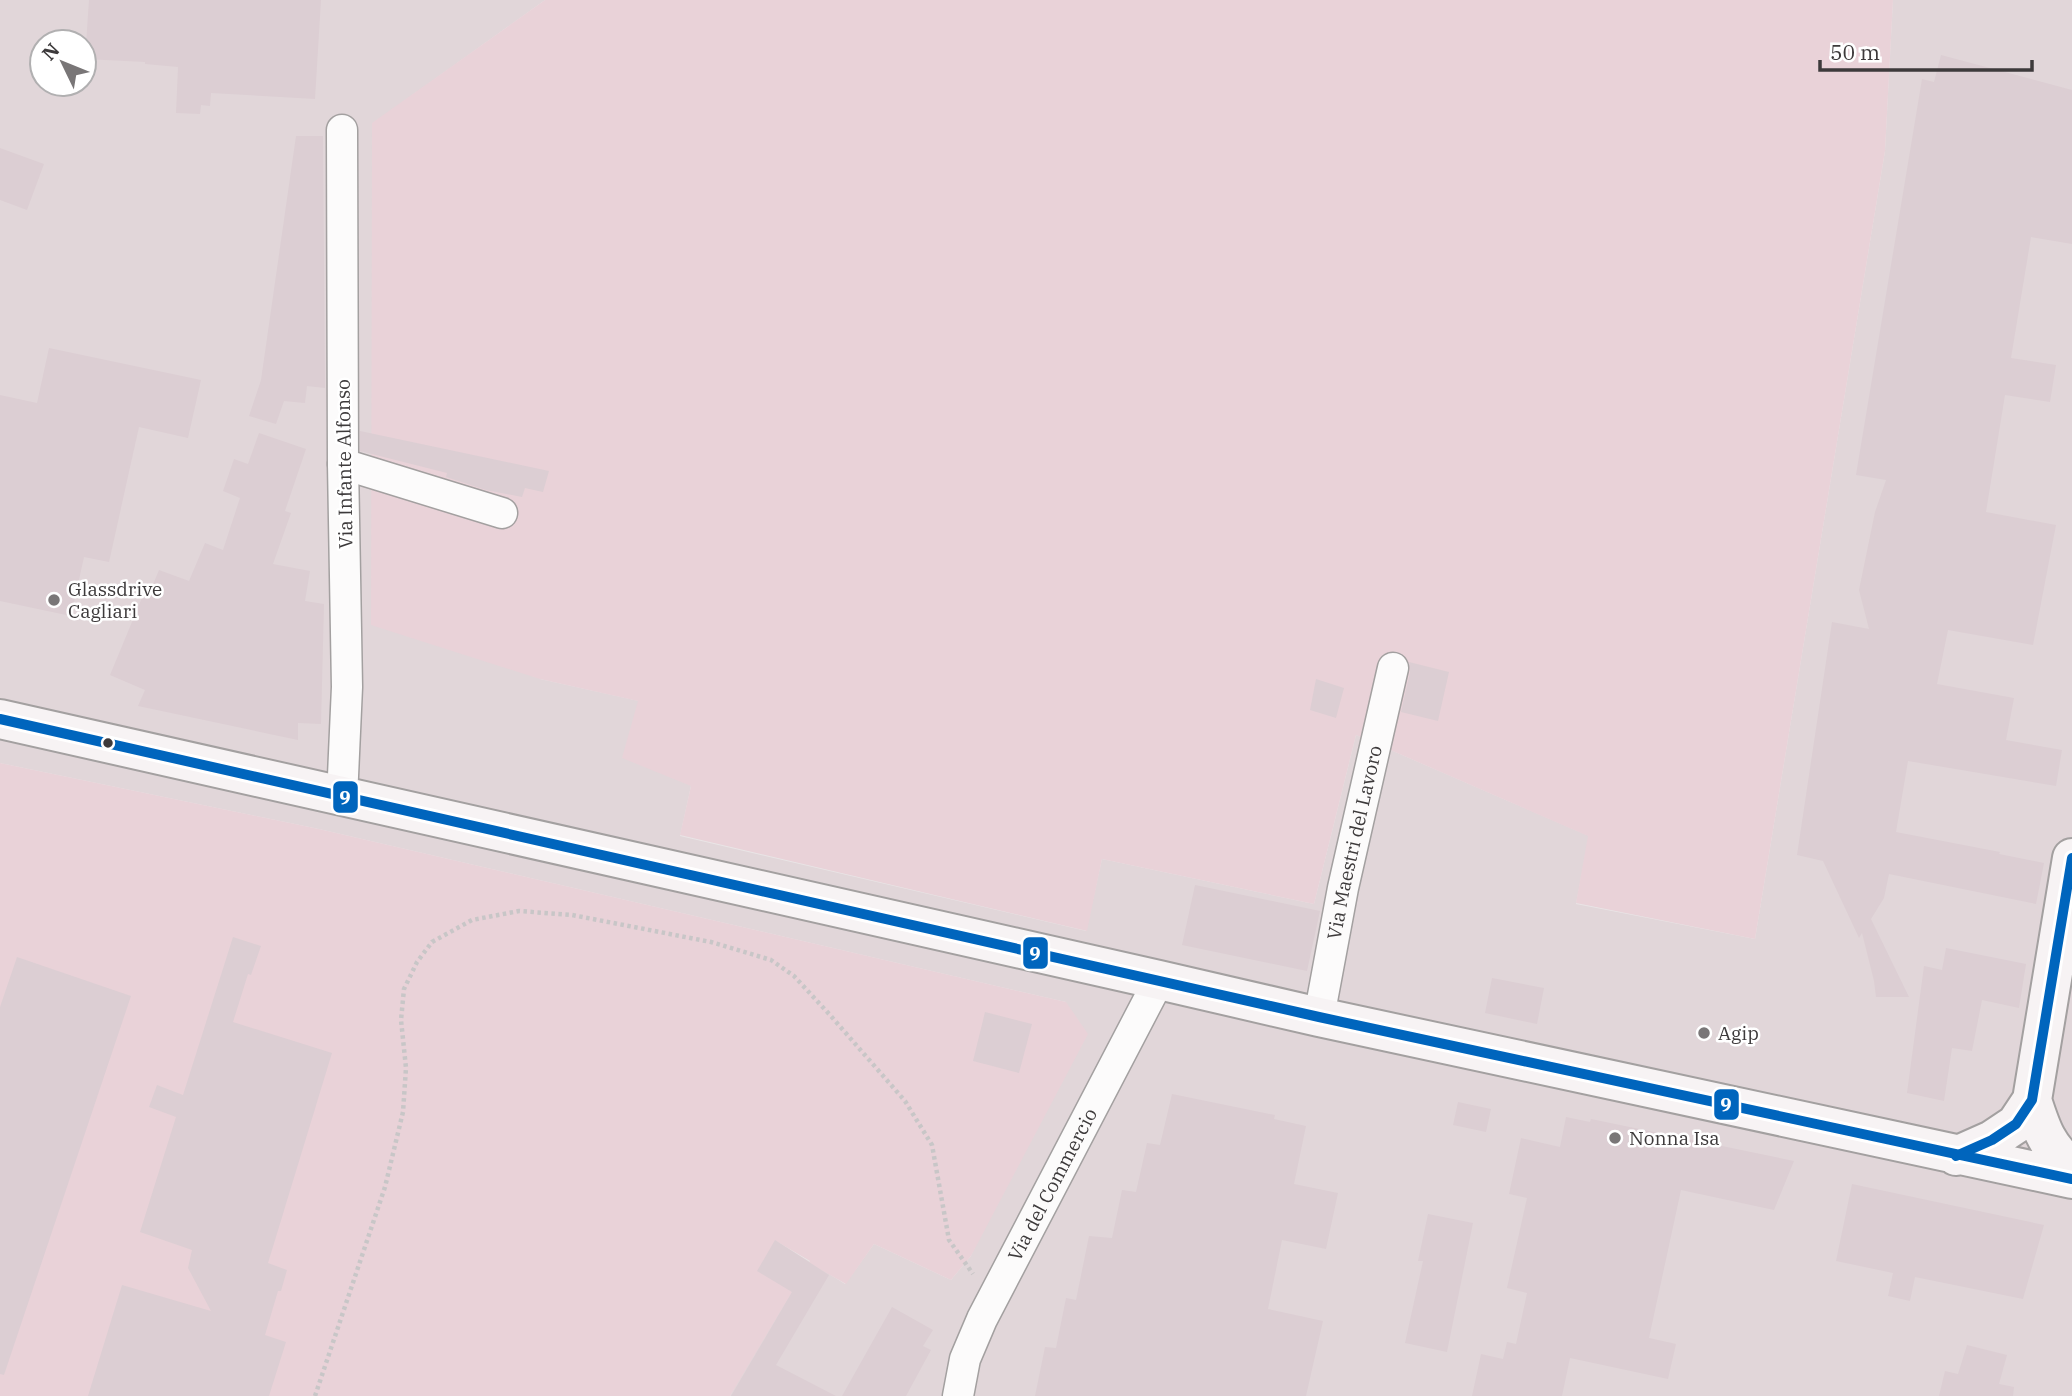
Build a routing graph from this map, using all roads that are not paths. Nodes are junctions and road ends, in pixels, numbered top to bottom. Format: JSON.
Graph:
{"nodes":[{"id":1,"x":342,"y":130,"type":"dead end"},
{"id":2,"x":343,"y":464,"type":"junction"},
{"id":3,"x":502,"y":513,"type":"dead end"},
{"id":4,"x":1393,"y":668,"type":"dead end"},
{"id":5,"x":0,"y":719,"type":"edge"},
{"id":6,"x":342,"y":798,"type":"junction"},
{"id":7,"x":2072,"y":858,"type":"edge"},
{"id":8,"x":1159,"y":980,"type":"junction"},
{"id":9,"x":1319,"y":1017,"type":"junction"},
{"id":10,"x":2032,"y":1100,"type":"junction"},
{"id":11,"x":1956,"y":1156,"type":"junction"},
{"id":12,"x":2072,"y":1167,"type":"edge"},
{"id":13,"x":2072,"y":1179,"type":"edge"},
{"id":14,"x":958,"y":1396,"type":"edge"}],
"edges":[{"from":1,"to":2,"type":"street","name":"Via Infante Alfonso"},
{"from":2,"to":3,"type":"street"},
{"from":2,"to":6,"type":"street","name":"Via Infante Alfonso"},
{"from":4,"to":9,"type":"street","name":"Via Maestri del Lavoro"},
{"from":5,"to":6,"type":"main road"},
{"from":6,"to":8,"type":"main road"},
{"from":7,"to":10,"type":"main road"},
{"from":8,"to":9,"type":"main road"},
{"from":8,"to":14,"type":"street","name":"Via del Commercio"},
{"from":9,"to":11,"type":"main road"},
{"from":10,"to":11,"type":"main road"},
{"from":10,"to":12,"type":"main road"},
{"from":11,"to":13,"type":"main road"}]}
